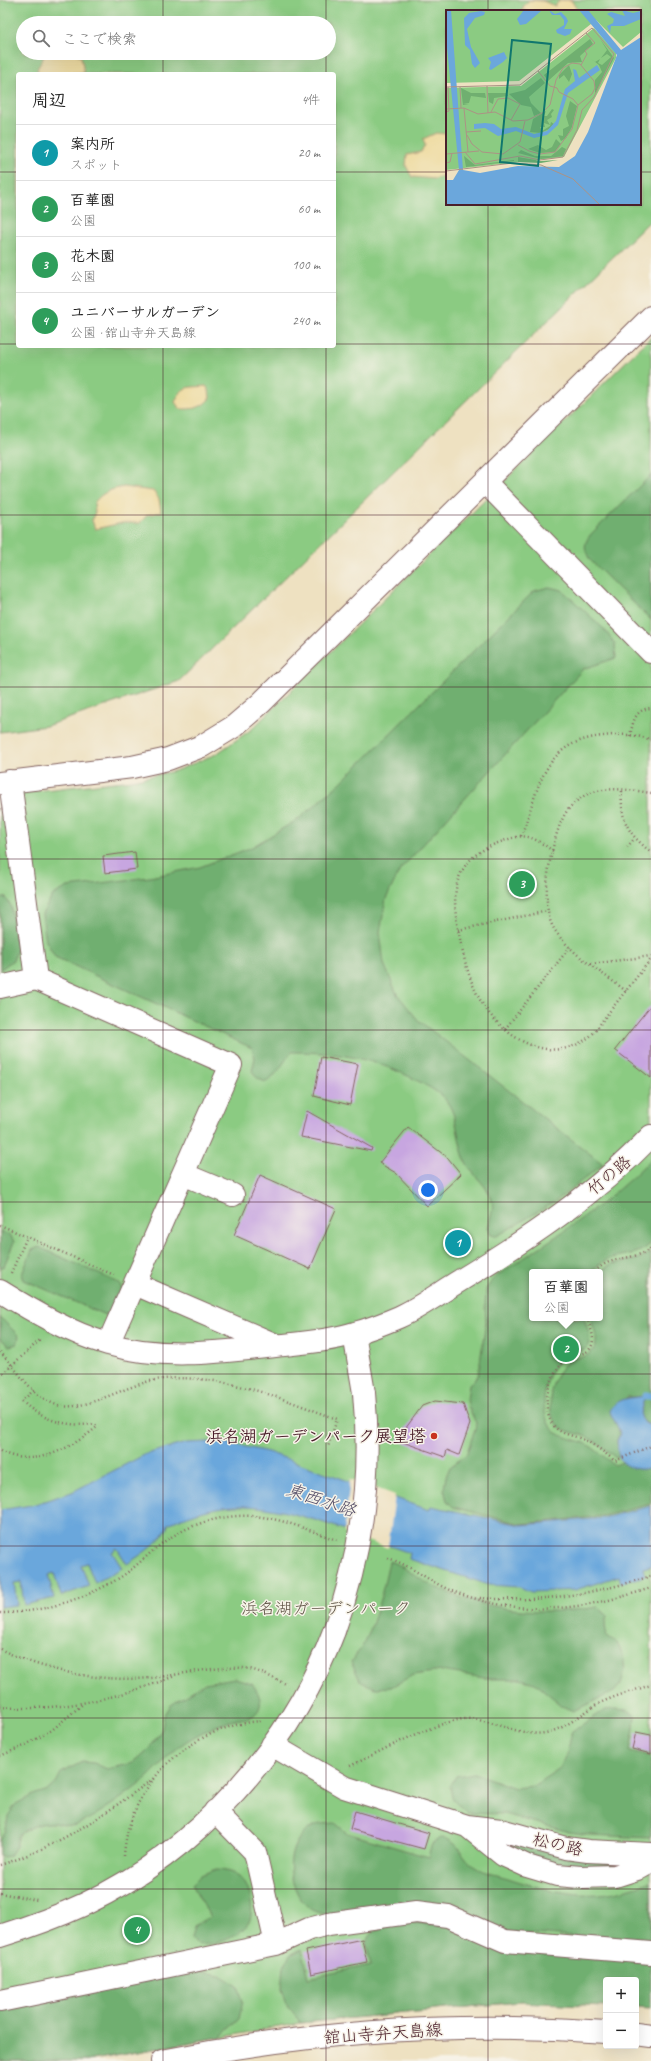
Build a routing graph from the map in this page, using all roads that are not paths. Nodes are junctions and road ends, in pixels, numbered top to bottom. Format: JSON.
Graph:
{"nodes":[{"id":1,"x":651,"y":317,"type":"edge"},
{"id":2,"x":485,"y":482,"type":"junction"},
{"id":3,"x":651,"y":652,"type":"edge"},
{"id":4,"x":5,"y":782,"type":"edge"},
{"id":5,"x":36,"y":979,"type":"junction"},
{"id":6,"x":0,"y":987,"type":"edge"},
{"id":7,"x":651,"y":1136,"type":"edge"},
{"id":8,"x":183,"y":1174,"type":"junction"},
{"id":9,"x":233,"y":1195,"type":"dead end"},
{"id":10,"x":135,"y":1284,"type":"junction"},
{"id":11,"x":1,"y":1292,"type":"edge"},
{"id":12,"x":354,"y":1334,"type":"junction"},
{"id":13,"x":108,"y":1344,"type":"junction"},
{"id":14,"x":277,"y":1346,"type":"junction"},
{"id":15,"x":272,"y":1745,"type":"junction"},
{"id":16,"x":215,"y":1812,"type":"junction"},
{"id":17,"x":467,"y":1826,"type":"junction"},
{"id":18,"x":651,"y":1854,"type":"edge"},
{"id":19,"x":651,"y":1862,"type":"edge"},
{"id":20,"x":0,"y":1936,"type":"edge"},
{"id":21,"x":276,"y":1944,"type":"junction"},
{"id":22,"x":651,"y":1953,"type":"edge"},
{"id":23,"x":0,"y":2001,"type":"edge"},
{"id":24,"x":603,"y":2032,"type":"edge"},
{"id":25,"x":639,"y":2034,"type":"edge"},
{"id":26,"x":651,"y":2036,"type":"edge"},
{"id":27,"x":162,"y":2061,"type":"edge"}],
"edges":[{"from":1,"to":2,"type":"main road"},
{"from":2,"to":3,"type":"main road"},
{"from":2,"to":4,"type":"main road"},
{"from":4,"to":5,"type":"main road"},
{"from":5,"to":6,"type":"main road"},
{"from":5,"to":8,"type":"main road"},
{"from":7,"to":12,"type":"main road","name":"竹の路"},
{"from":8,"to":9,"type":"main road"},
{"from":8,"to":10,"type":"main road"},
{"from":10,"to":13,"type":"main road"},
{"from":10,"to":14,"type":"main road"},
{"from":11,"to":13,"type":"main road","name":"竹の路"},
{"from":12,"to":14,"type":"main road","name":"竹の路"},
{"from":12,"to":15,"type":"main road","bridge":true},
{"from":13,"to":14,"type":"main road","name":"竹の路"},
{"from":15,"to":16,"type":"main road"},
{"from":15,"to":17,"type":"main road"},
{"from":16,"to":20,"type":"main road"},
{"from":16,"to":21,"type":"main road"},
{"from":17,"to":18,"type":"main road","name":"松の路"},
{"from":17,"to":19,"type":"main road"},
{"from":21,"to":22,"type":"main road"},
{"from":21,"to":23,"type":"main road"},
{"from":24,"to":27,"type":"main road","name":"舘山寺弁天島線"},
{"from":25,"to":26,"type":"main road"}]}
